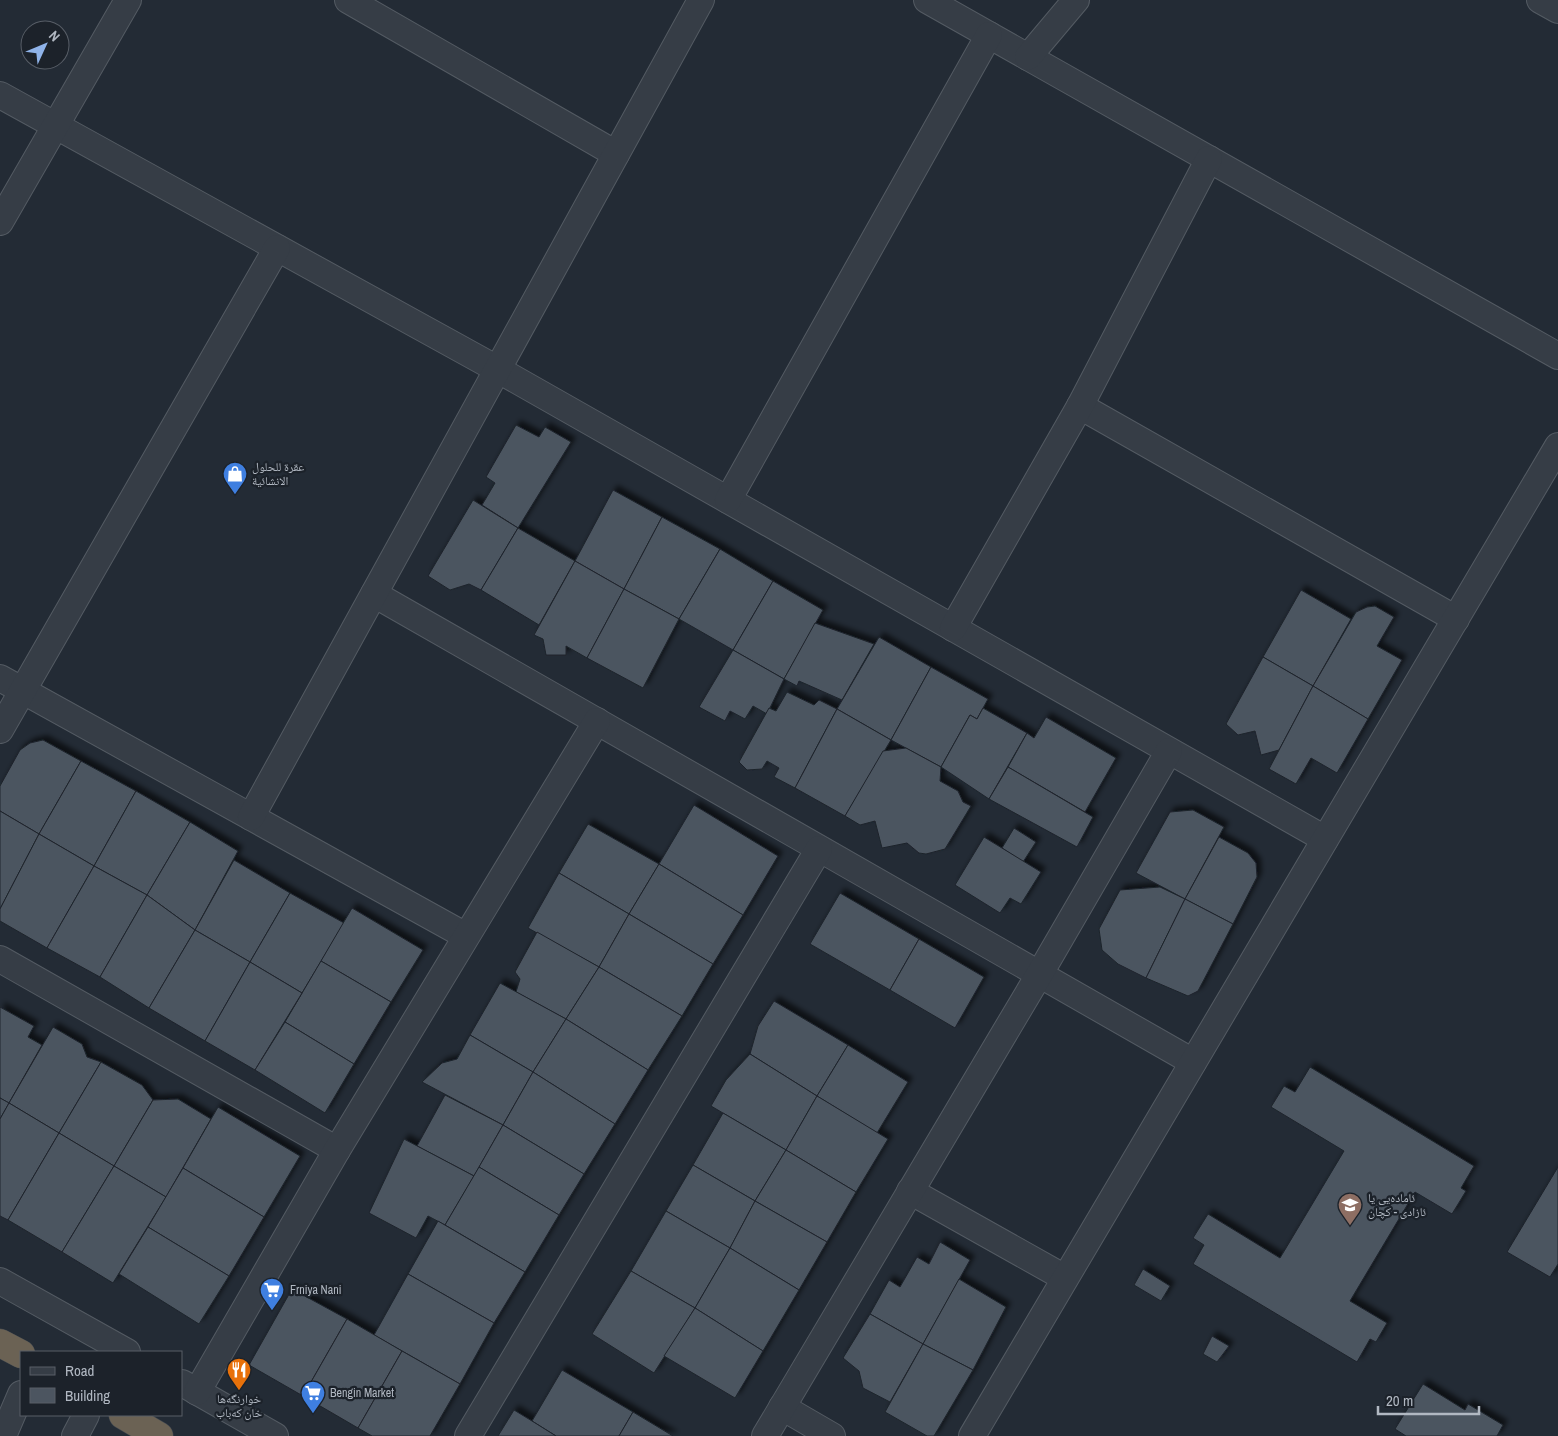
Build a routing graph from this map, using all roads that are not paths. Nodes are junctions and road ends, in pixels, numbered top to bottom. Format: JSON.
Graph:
{"nodes":[{"id":1,"x":128,"y":0,"type":"edge"},
{"id":2,"x":348,"y":0,"type":"edge"},
{"id":3,"x":701,"y":0,"type":"edge"},
{"id":4,"x":927,"y":0,"type":"edge"},
{"id":5,"x":1076,"y":0,"type":"edge"},
{"id":6,"x":1540,"y":0,"type":"edge"},
{"id":7,"x":1558,"y":10,"type":"edge"},
{"id":8,"x":990,"y":35,"type":"junction"},
{"id":9,"x":1028,"y":57,"type":"junction"},
{"id":10,"x":0,"y":95,"type":"edge"},
{"id":11,"x":56,"y":126,"type":"junction"},
{"id":12,"x":616,"y":154,"type":"junction"},
{"id":13,"x":1209,"y":159,"type":"junction"},
{"id":14,"x":0,"y":222,"type":"edge"},
{"id":15,"x":277,"y":248,"type":"junction"},
{"id":16,"x":1558,"y":356,"type":"edge"},
{"id":17,"x":497,"y":369,"type":"junction"},
{"id":18,"x":1080,"y":406,"type":"junction"},
{"id":19,"x":1558,"y":446,"type":"edge"},
{"id":20,"x":728,"y":500,"type":"junction"},
{"id":21,"x":374,"y":594,"type":"junction"},
{"id":22,"x":1456,"y":619,"type":"junction"},
{"id":23,"x":953,"y":628,"type":"junction"},
{"id":24,"x":0,"y":678,"type":"edge"},
{"id":25,"x":24,"y":691,"type":"junction"},
{"id":26,"x":597,"y":721,"type":"junction"},
{"id":27,"x":0,"y":730,"type":"edge"},
{"id":28,"x":1169,"y":751,"type":"junction"},
{"id":29,"x":251,"y":817,"type":"junction"},
{"id":30,"x":1325,"y":838,"type":"junction"},
{"id":31,"x":820,"y":849,"type":"junction"},
{"id":32,"x":466,"y":936,"type":"junction"},
{"id":33,"x":0,"y":959,"type":"edge"},
{"id":34,"x":1039,"y":975,"type":"junction"},
{"id":35,"x":1193,"y":1062,"type":"junction"},
{"id":36,"x":337,"y":1150,"type":"junction"},
{"id":37,"x":910,"y":1191,"type":"junction"},
{"id":38,"x":1065,"y":1278,"type":"junction"},
{"id":39,"x":0,"y":1281,"type":"edge"},
{"id":40,"x":0,"y":1343,"type":"edge"},
{"id":41,"x":125,"y":1351,"type":"edge"},
{"id":42,"x":20,"y":1353,"type":"edge"},
{"id":43,"x":189,"y":1387,"type":"edge"},
{"id":44,"x":20,"y":1396,"type":"edge"},
{"id":45,"x":782,"y":1407,"type":"junction"},
{"id":46,"x":85,"y":1416,"type":"edge"},
{"id":47,"x":125,"y":1416,"type":"edge"},
{"id":48,"x":3,"y":1436,"type":"edge"},
{"id":49,"x":75,"y":1436,"type":"edge"},
{"id":50,"x":159,"y":1436,"type":"edge"},
{"id":51,"x":275,"y":1436,"type":"edge"},
{"id":52,"x":468,"y":1436,"type":"edge"},
{"id":53,"x":765,"y":1436,"type":"edge"},
{"id":54,"x":832,"y":1436,"type":"edge"},
{"id":55,"x":972,"y":1436,"type":"edge"}],
"edges":[{"from":1,"to":11,"type":"street"},
{"from":2,"to":12,"type":"street"},
{"from":3,"to":12,"type":"street"},
{"from":4,"to":8,"type":"street"},
{"from":5,"to":9,"type":"street"},
{"from":6,"to":7,"type":"street"},
{"from":8,"to":9,"type":"street"},
{"from":8,"to":20,"type":"street"},
{"from":9,"to":13,"type":"street"},
{"from":10,"to":11,"type":"street"},
{"from":11,"to":14,"type":"street"},
{"from":11,"to":15,"type":"street"},
{"from":12,"to":17,"type":"street"},
{"from":13,"to":16,"type":"street"},
{"from":13,"to":18,"type":"street"},
{"from":15,"to":17,"type":"street"},
{"from":15,"to":25,"type":"street"},
{"from":17,"to":20,"type":"street"},
{"from":17,"to":21,"type":"street"},
{"from":18,"to":22,"type":"street"},
{"from":18,"to":23,"type":"street"},
{"from":19,"to":22,"type":"street"},
{"from":20,"to":23,"type":"street"},
{"from":21,"to":26,"type":"street"},
{"from":21,"to":29,"type":"street"},
{"from":22,"to":30,"type":"street"},
{"from":23,"to":28,"type":"street"},
{"from":24,"to":25,"type":"street"},
{"from":25,"to":27,"type":"street"},
{"from":25,"to":29,"type":"street"},
{"from":26,"to":31,"type":"street"},
{"from":26,"to":32,"type":"street"},
{"from":28,"to":30,"type":"street"},
{"from":28,"to":34,"type":"street"},
{"from":29,"to":32,"type":"street"},
{"from":30,"to":35,"type":"street"},
{"from":31,"to":34,"type":"street"},
{"from":31,"to":52,"type":"street"},
{"from":32,"to":36,"type":"street"},
{"from":33,"to":36,"type":"street"},
{"from":34,"to":35,"type":"street"},
{"from":34,"to":37,"type":"street"},
{"from":35,"to":38,"type":"street"},
{"from":36,"to":43,"type":"street"},
{"from":37,"to":38,"type":"street"},
{"from":37,"to":45,"type":"street"},
{"from":38,"to":55,"type":"street"},
{"from":39,"to":41,"type":"street"},
{"from":40,"to":42,"type":"highway"},
{"from":43,"to":51,"type":"street"},
{"from":44,"to":48,"type":"street"},
{"from":45,"to":53,"type":"street"},
{"from":45,"to":54,"type":"street"},
{"from":46,"to":49,"type":"street"},
{"from":47,"to":50,"type":"highway"}]}
